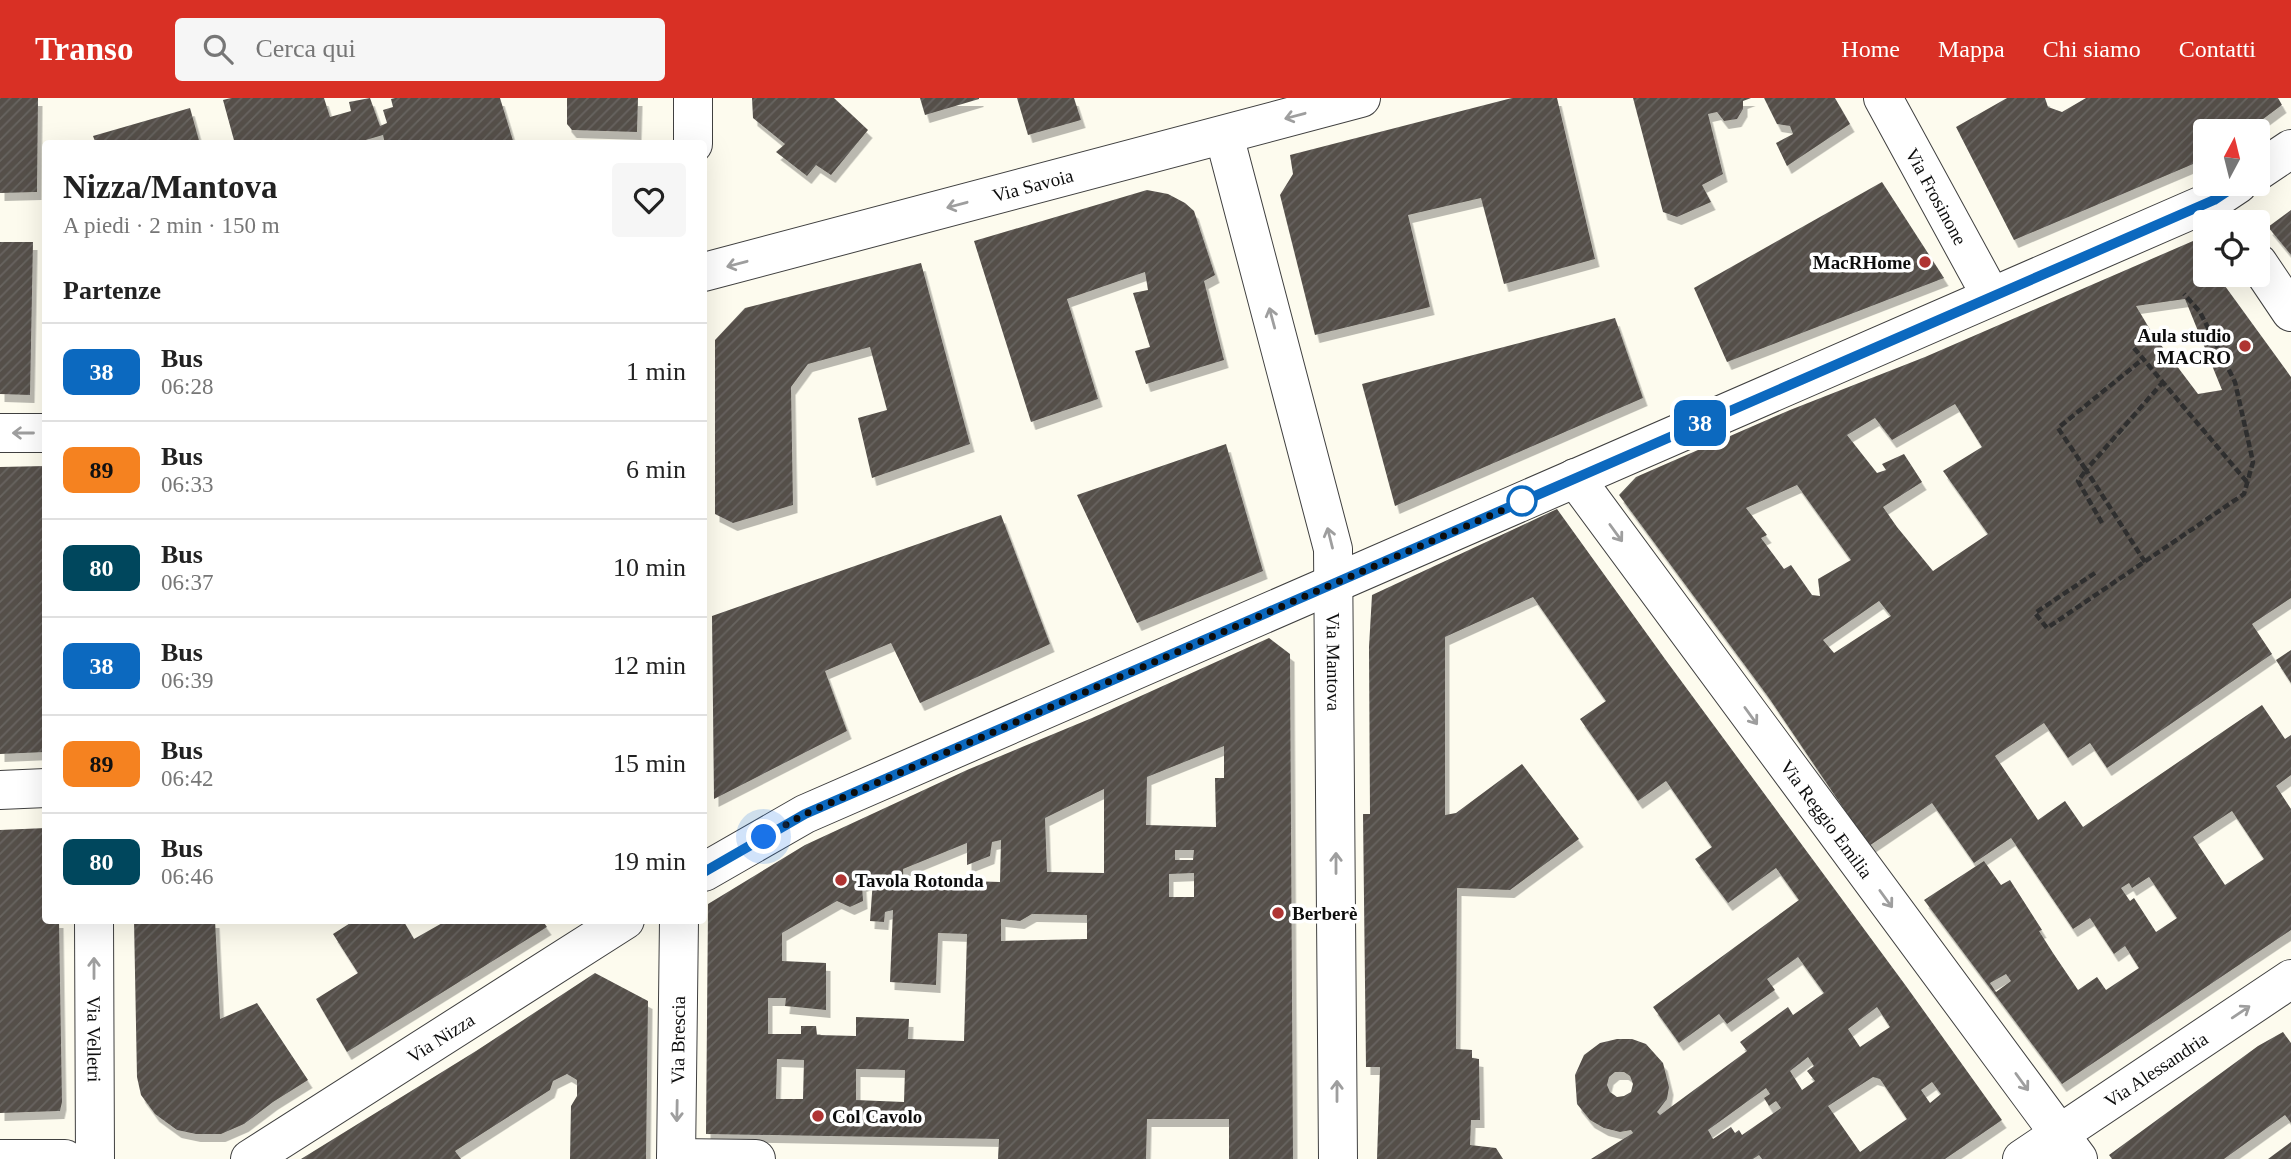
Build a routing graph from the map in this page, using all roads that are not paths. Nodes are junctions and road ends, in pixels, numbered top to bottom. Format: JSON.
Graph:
{"nodes":[{"id":1,"x":693,"y":98,"type":"edge"},
{"id":2,"x":1361,"y":98,"type":"edge"},
{"id":3,"x":1883,"y":98,"type":"edge"},
{"id":4,"x":1224,"y":135,"type":"junction"},
{"id":5,"x":693,"y":140,"type":"edge"},
{"id":6,"x":2291,"y":149,"type":"edge"},
{"id":7,"x":2270,"y":163,"type":"edge"},
{"id":8,"x":2227,"y":202,"type":"edge"},
{"id":9,"x":707,"y":271,"type":"edge"},
{"id":10,"x":2270,"y":281,"type":"edge"},
{"id":11,"x":1991,"y":296,"type":"junction"},
{"id":12,"x":2291,"y":312,"type":"edge"},
{"id":13,"x":0,"y":433,"type":"edge"},
{"id":14,"x":42,"y":433,"type":"edge"},
{"id":15,"x":1576,"y":478,"type":"junction"},
{"id":16,"x":1334,"y":582,"type":"junction"},
{"id":17,"x":42,"y":788,"type":"edge"},
{"id":18,"x":0,"y":790,"type":"edge"},
{"id":19,"x":707,"y":870,"type":"edge"},
{"id":20,"x":94,"y":924,"type":"edge"},
{"id":21,"x":619,"y":924,"type":"edge"},
{"id":22,"x":679,"y":924,"type":"edge"},
{"id":23,"x":2291,"y":979,"type":"edge"},
{"id":24,"x":2069,"y":1147,"type":"edge"},
{"id":25,"x":0,"y":1158,"type":"edge"},
{"id":26,"x":243,"y":1158,"type":"edge"},
{"id":27,"x":676,"y":1158,"type":"edge"},
{"id":28,"x":65,"y":1159,"type":"edge"},
{"id":29,"x":95,"y":1159,"type":"edge"},
{"id":30,"x":756,"y":1159,"type":"edge"},
{"id":31,"x":1338,"y":1159,"type":"edge"},
{"id":32,"x":2022,"y":1159,"type":"edge"}],
"edges":[{"from":1,"to":5,"type":"street"},
{"from":2,"to":4,"type":"street","name":"Via Savoia","one_way":true},
{"from":3,"to":11,"type":"street","name":"Via Frosinone"},
{"from":4,"to":9,"type":"street","name":"Via Savoia","one_way":true},
{"from":16,"to":4,"type":"street","name":"Via Mantova","one_way":true},
{"from":6,"to":7,"type":"street"},
{"from":8,"to":11,"type":"street"},
{"from":10,"to":12,"type":"street"},
{"from":11,"to":15,"type":"street"},
{"from":14,"to":13,"type":"street","one_way":true},
{"from":15,"to":16,"type":"street"},
{"from":15,"to":24,"type":"street","name":"Via Reggio Emilia","one_way":true},
{"from":16,"to":19,"type":"street"},
{"from":31,"to":16,"type":"street","name":"Via Mantova","one_way":true},
{"from":17,"to":18,"type":"street"},
{"from":29,"to":20,"type":"street","name":"Via Velletri","one_way":true},
{"from":21,"to":26,"type":"street","name":"Via Nizza"},
{"from":22,"to":27,"type":"street","name":"Via Brescia","one_way":true},
{"from":24,"to":23,"type":"street","name":"Via Alessandria","one_way":true},
{"from":24,"to":32,"type":"street","name":"Via Alessandria"},
{"from":25,"to":28,"type":"street"},
{"from":27,"to":30,"type":"street"}]}
